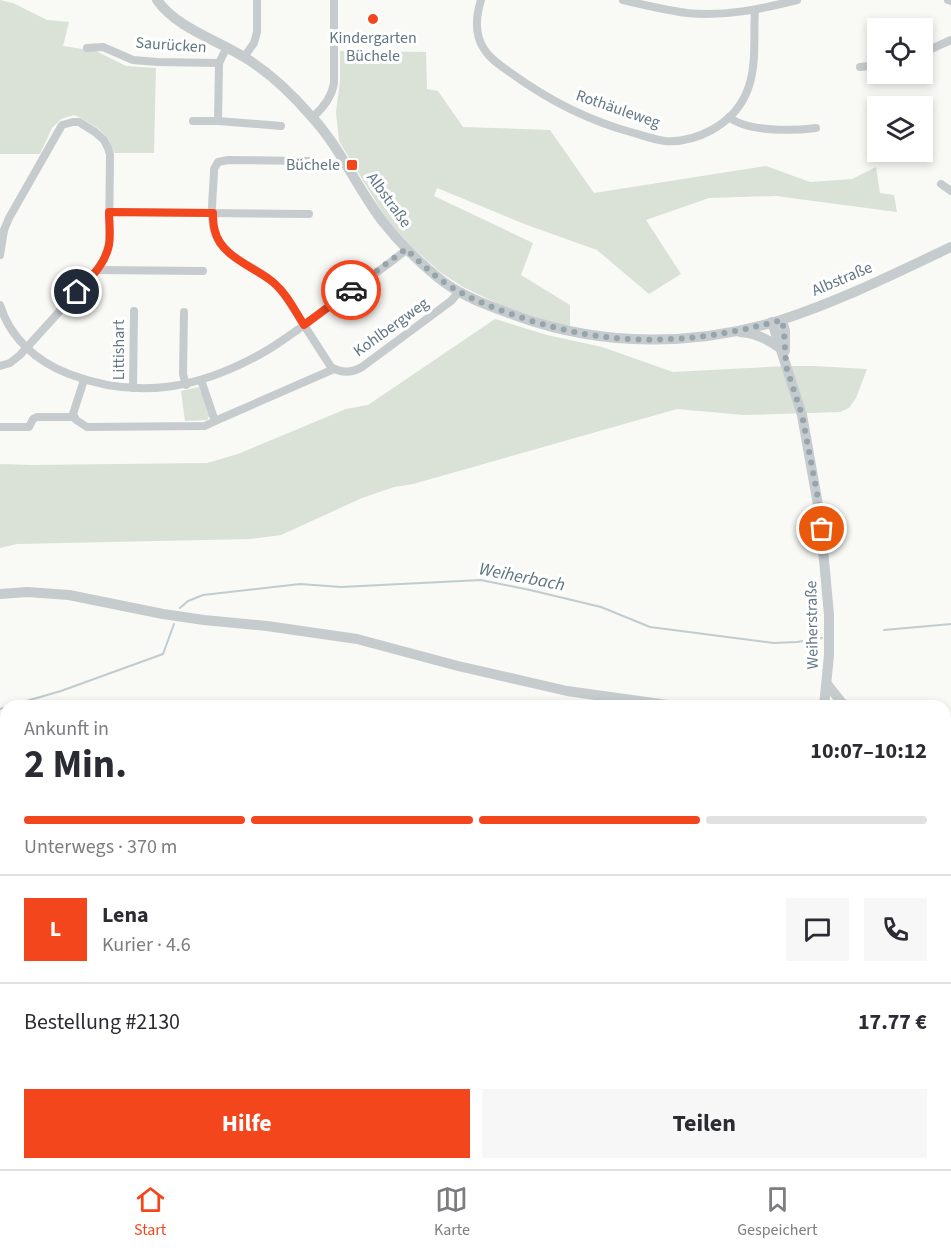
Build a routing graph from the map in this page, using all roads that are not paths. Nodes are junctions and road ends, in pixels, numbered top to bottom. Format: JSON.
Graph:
{"nodes":[{"id":1,"x":157,"y":0,"type":"edge"},
{"id":2,"x":257,"y":0,"type":"edge"},
{"id":3,"x":334,"y":0,"type":"edge"},
{"id":4,"x":481,"y":0,"type":"edge"},
{"id":5,"x":623,"y":0,"type":"edge"},
{"id":6,"x":797,"y":0,"type":"edge"},
{"id":7,"x":755,"y":10,"type":"junction"},
{"id":8,"x":951,"y":40,"type":"edge"},
{"id":9,"x":227,"y":47,"type":"junction"},
{"id":10,"x":87,"y":48,"type":"dead end"},
{"id":11,"x":933,"y":48,"type":"edge"},
{"id":12,"x":244,"y":57,"type":"junction"},
{"id":13,"x":219,"y":63,"type":"junction"},
{"id":14,"x":867,"y":66,"type":"edge"},
{"id":15,"x":860,"y":67,"type":"dead end"},
{"id":16,"x":313,"y":117,"type":"junction"},
{"id":17,"x":729,"y":117,"type":"junction"},
{"id":18,"x":193,"y":121,"type":"dead end"},
{"id":19,"x":218,"y":121,"type":"junction"},
{"id":20,"x":281,"y":126,"type":"dead end"},
{"id":21,"x":816,"y":128,"type":"dead end"},
{"id":22,"x":309,"y":161,"type":"dead end"},
{"id":23,"x":941,"y":184,"type":"dead end"},
{"id":24,"x":951,"y":191,"type":"edge"},
{"id":25,"x":109,"y":212,"type":"junction"},
{"id":26,"x":213,"y":213,"type":"junction"},
{"id":27,"x":309,"y":214,"type":"dead end"},
{"id":28,"x":951,"y":247,"type":"edge"},
{"id":29,"x":406,"y":249,"type":"junction"},
{"id":30,"x":0,"y":255,"type":"edge"},
{"id":31,"x":97,"y":270,"type":"junction"},
{"id":32,"x":203,"y":271,"type":"dead end"},
{"id":33,"x":459,"y":292,"type":"junction"},
{"id":34,"x":0,"y":305,"type":"edge"},
{"id":35,"x":134,"y":311,"type":"dead end"},
{"id":36,"x":184,"y":312,"type":"dead end"},
{"id":37,"x":777,"y":321,"type":"junction"},
{"id":38,"x":304,"y":325,"type":"junction"},
{"id":39,"x":734,"y":332,"type":"junction"},
{"id":40,"x":26,"y":348,"type":"junction"},
{"id":41,"x":780,"y":348,"type":"junction"},
{"id":42,"x":0,"y":366,"type":"edge"},
{"id":43,"x":786,"y":366,"type":"junction"},
{"id":44,"x":334,"y":369,"type":"junction"},
{"id":45,"x":84,"y":380,"type":"junction"},
{"id":46,"x":201,"y":380,"type":"junction"},
{"id":47,"x":186,"y":385,"type":"junction"},
{"id":48,"x":133,"y":388,"type":"junction"},
{"id":49,"x":74,"y":417,"type":"junction"},
{"id":50,"x":215,"y":421,"type":"junction"},
{"id":51,"x":0,"y":427,"type":"edge"},
{"id":52,"x":0,"y":594,"type":"edge"},
{"id":53,"x":827,"y":684,"type":"junction"},
{"id":54,"x":632,"y":700,"type":"edge"},
{"id":55,"x":825,"y":700,"type":"edge"},
{"id":56,"x":840,"y":700,"type":"edge"}],
"edges":[{"from":1,"to":9,"type":"street","name":"Albstraße"},
{"from":2,"to":12,"type":"street"},
{"from":3,"to":16,"type":"street"},
{"from":4,"to":17,"type":"street","name":"Rothäuleweg"},
{"from":5,"to":7,"type":"street"},
{"from":6,"to":7,"type":"street"},
{"from":7,"to":17,"type":"street","name":"Rothäuleweg"},
{"from":8,"to":11,"type":"street"},
{"from":9,"to":12,"type":"street","name":"Albstraße"},
{"from":9,"to":13,"type":"street","name":"Saurücken"},
{"from":10,"to":13,"type":"street","name":"Saurücken"},
{"from":12,"to":16,"type":"street","name":"Albstraße"},
{"from":13,"to":19,"type":"street","name":"Saurücken"},
{"from":14,"to":15,"type":"street"},
{"from":16,"to":29,"type":"street","name":"Albstraße"},
{"from":17,"to":21,"type":"street"},
{"from":18,"to":19,"type":"street"},
{"from":19,"to":20,"type":"street"},
{"from":22,"to":26,"type":"street"},
{"from":23,"to":24,"type":"street"},
{"from":25,"to":26,"type":"street"},
{"from":25,"to":30,"type":"street"},
{"from":25,"to":31,"type":"street"},
{"from":26,"to":27,"type":"street"},
{"from":26,"to":38,"type":"street"},
{"from":28,"to":37,"type":"street","name":"Albstraße"},
{"from":29,"to":33,"type":"street","name":"Albstraße"},
{"from":29,"to":38,"type":"street"},
{"from":31,"to":32,"type":"street"},
{"from":31,"to":40,"type":"street"},
{"from":33,"to":39,"type":"street","name":"Albstraße"},
{"from":33,"to":44,"type":"street","name":"Kohlbergweg"},
{"from":34,"to":40,"type":"street"},
{"from":35,"to":48,"type":"street","name":"Littishart"},
{"from":36,"to":47,"type":"street"},
{"from":37,"to":39,"type":"street","name":"Albstraße"},
{"from":37,"to":41,"type":"street","name":"Weiherstraße"},
{"from":37,"to":43,"type":"street","name":"Weiherstraße"},
{"from":38,"to":44,"type":"street"},
{"from":38,"to":46,"type":"street"},
{"from":39,"to":41,"type":"street"},
{"from":40,"to":42,"type":"street"},
{"from":40,"to":45,"type":"street"},
{"from":41,"to":43,"type":"street","name":"Weiherstraße"},
{"from":43,"to":53,"type":"street","name":"Weiherstraße"},
{"from":44,"to":50,"type":"street","name":"Kohlbergweg"},
{"from":45,"to":48,"type":"street"},
{"from":45,"to":49,"type":"street"},
{"from":46,"to":47,"type":"street"},
{"from":46,"to":50,"type":"street"},
{"from":47,"to":48,"type":"street"},
{"from":49,"to":50,"type":"street","name":"Kohlbergweg"},
{"from":49,"to":51,"type":"street","name":"Kohlbergweg"},
{"from":52,"to":54,"type":"street"},
{"from":53,"to":55,"type":"street","name":"Weiherstraße"},
{"from":53,"to":56,"type":"street"}]}
